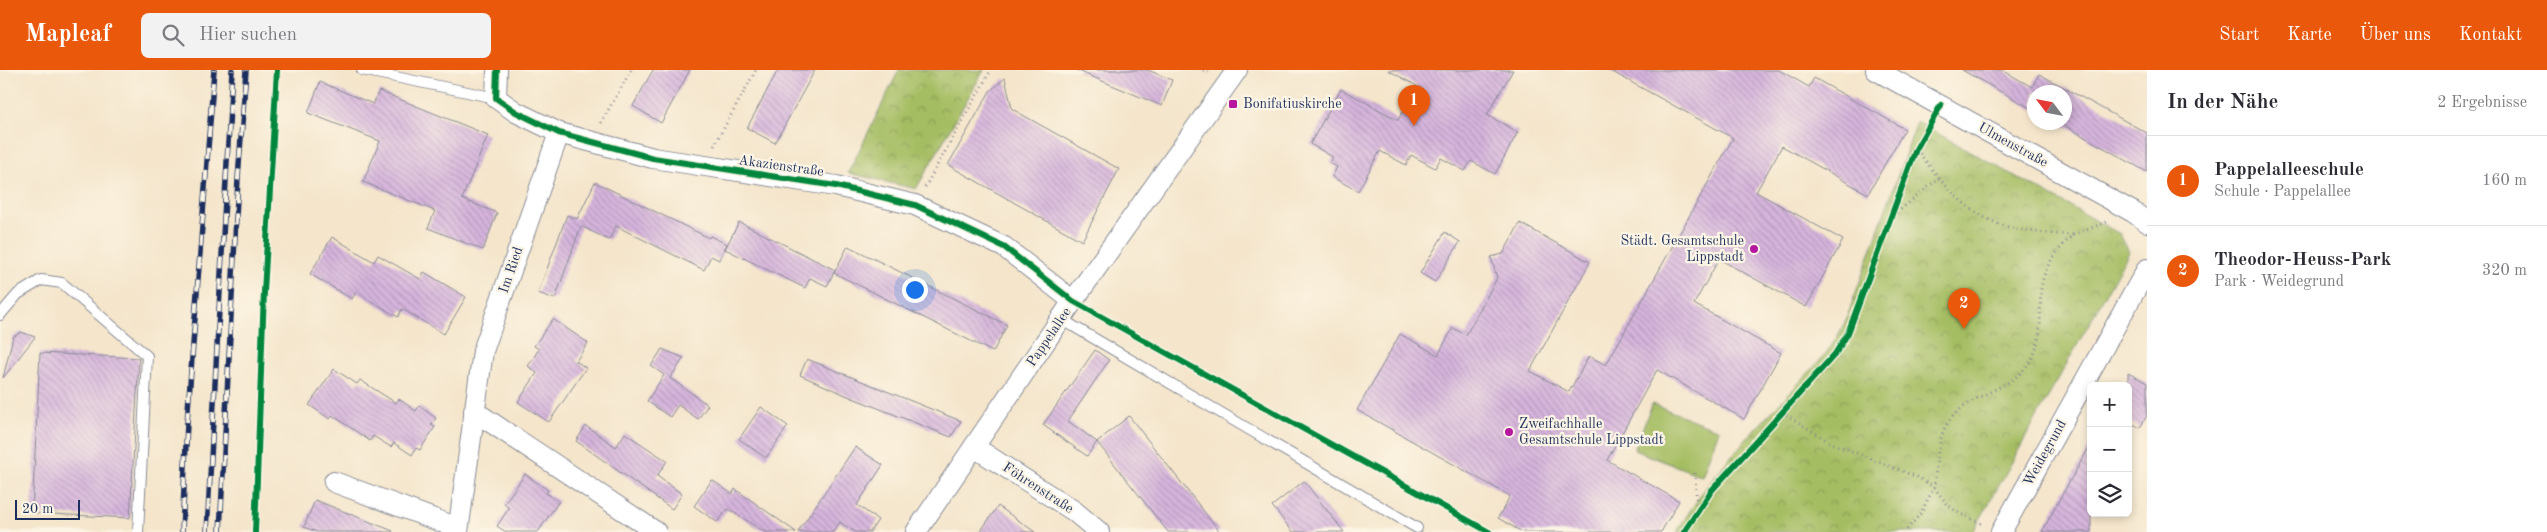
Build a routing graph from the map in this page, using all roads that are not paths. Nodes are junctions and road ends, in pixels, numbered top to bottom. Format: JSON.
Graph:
{"nodes":[{"id":1,"x":362,"y":70,"type":"edge"},
{"id":2,"x":497,"y":70,"type":"edge"},
{"id":3,"x":1237,"y":70,"type":"edge"},
{"id":4,"x":1876,"y":70,"type":"edge"},
{"id":5,"x":496,"y":98,"type":"junction"},
{"id":6,"x":559,"y":133,"type":"junction"},
{"id":7,"x":2140,"y":217,"type":"edge"},
{"id":8,"x":2147,"y":269,"type":"edge"},
{"id":9,"x":1074,"y":301,"type":"junction"},
{"id":10,"x":0,"y":315,"type":"edge"},
{"id":11,"x":1061,"y":319,"type":"junction"},
{"id":12,"x":474,"y":411,"type":"junction"},
{"id":13,"x":974,"y":447,"type":"junction"},
{"id":14,"x":334,"y":482,"type":"dead end"},
{"id":15,"x":1416,"y":528,"type":"dead end"},
{"id":16,"x":458,"y":530,"type":"edge"},
{"id":17,"x":1995,"y":530,"type":"edge"},
{"id":18,"x":138,"y":532,"type":"edge"},
{"id":19,"x":656,"y":532,"type":"edge"},
{"id":20,"x":916,"y":532,"type":"edge"},
{"id":21,"x":1099,"y":532,"type":"edge"}],
"edges":[{"from":1,"to":5,"type":"lane","name":"Akazienstraße"},
{"from":2,"to":5,"type":"street"},
{"from":3,"to":9,"type":"street","name":"Pappelallee"},
{"from":4,"to":7,"type":"street","name":"Ulmenstraße"},
{"from":5,"to":6,"type":"street","name":"Akazienstraße"},
{"from":6,"to":9,"type":"street","name":"Akazienstraße"},
{"from":6,"to":12,"type":"street","name":"Im Ried"},
{"from":8,"to":17,"type":"street","name":"Weidegrund"},
{"from":9,"to":11,"type":"street","name":"Pappelallee"},
{"from":10,"to":18,"type":"lane"},
{"from":11,"to":13,"type":"street","name":"Pappelallee"},
{"from":11,"to":15,"type":"lane"},
{"from":12,"to":16,"type":"street","name":"Im Ried"},
{"from":12,"to":19,"type":"street"},
{"from":13,"to":20,"type":"street","name":"Pappelallee"},
{"from":13,"to":21,"type":"street","name":"Föhrenstraße"},
{"from":14,"to":16,"type":"street","name":"Im Ried"}]}
